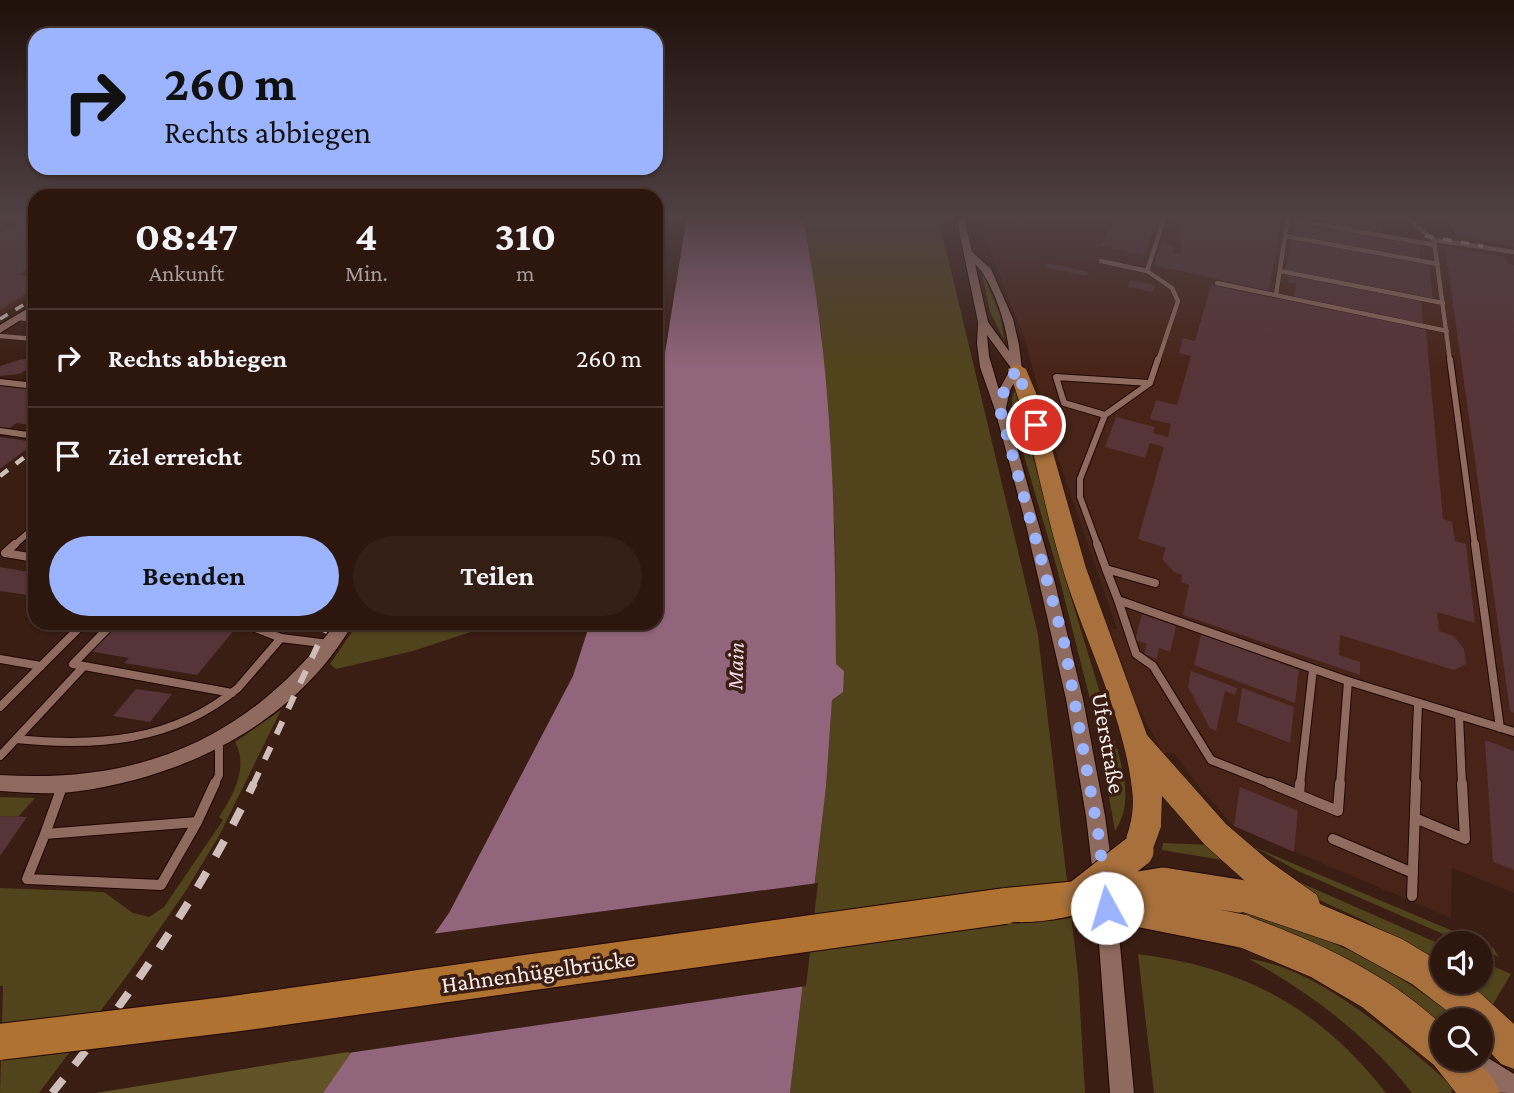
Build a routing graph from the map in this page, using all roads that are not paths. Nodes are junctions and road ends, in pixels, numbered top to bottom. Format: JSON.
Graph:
{"nodes":[{"id":1,"x":972,"y":267,"type":"edge"},
{"id":2,"x":984,"y":267,"type":"edge"},
{"id":3,"x":1129,"y":267,"type":"edge"},
{"id":4,"x":1148,"y":267,"type":"edge"},
{"id":5,"x":1281,"y":267,"type":"edge"},
{"id":6,"x":1438,"y":267,"type":"edge"},
{"id":7,"x":1147,"y":271,"type":"junction"},
{"id":8,"x":1280,"y":271,"type":"junction"},
{"id":9,"x":1217,"y":283,"type":"dead end"},
{"id":10,"x":1276,"y":295,"type":"junction"},
{"id":11,"x":1443,"y":303,"type":"junction"},
{"id":12,"x":28,"y":312,"type":"edge"},
{"id":13,"x":19,"y":318,"type":"junction"},
{"id":14,"x":28,"y":319,"type":"edge"},
{"id":15,"x":983,"y":322,"type":"junction"},
{"id":16,"x":0,"y":330,"type":"edge"},
{"id":17,"x":1447,"y":331,"type":"junction"},
{"id":18,"x":0,"y":336,"type":"edge"},
{"id":19,"x":28,"y":338,"type":"edge"},
{"id":20,"x":1017,"y":369,"type":"junction"},
{"id":21,"x":0,"y":382,"type":"edge"},
{"id":22,"x":1150,"y":383,"type":"junction"},
{"id":23,"x":28,"y":385,"type":"edge"},
{"id":24,"x":1000,"y":410,"type":"junction"},
{"id":25,"x":1105,"y":415,"type":"junction"},
{"id":26,"x":0,"y":431,"type":"edge"},
{"id":27,"x":28,"y":435,"type":"edge"},
{"id":28,"x":28,"y":533,"type":"edge"},
{"id":29,"x":2,"y":553,"type":"edge"},
{"id":30,"x":28,"y":557,"type":"edge"},
{"id":31,"x":1107,"y":569,"type":"junction"},
{"id":32,"x":1155,"y":583,"type":"dead end"},
{"id":33,"x":1118,"y":600,"type":"junction"},
{"id":34,"x":77,"y":630,"type":"edge"},
{"id":35,"x":106,"y":630,"type":"edge"},
{"id":36,"x":261,"y":630,"type":"edge"},
{"id":37,"x":340,"y":630,"type":"edge"},
{"id":38,"x":281,"y":638,"type":"junction"},
{"id":39,"x":330,"y":644,"type":"junction"},
{"id":40,"x":0,"y":659,"type":"edge"},
{"id":41,"x":41,"y":666,"type":"junction"},
{"id":42,"x":84,"y":666,"type":"junction"},
{"id":43,"x":1313,"y":669,"type":"junction"},
{"id":44,"x":1348,"y":681,"type":"junction"},
{"id":45,"x":232,"y":693,"type":"junction"},
{"id":46,"x":1418,"y":703,"type":"junction"},
{"id":47,"x":0,"y":708,"type":"edge"},
{"id":48,"x":1459,"y":715,"type":"junction"},
{"id":49,"x":1500,"y":728,"type":"junction"},
{"id":50,"x":1133,"y":732,"type":"junction"},
{"id":51,"x":1514,"y":732,"type":"edge"},
{"id":52,"x":219,"y":738,"type":"junction"},
{"id":53,"x":16,"y":739,"type":"junction"},
{"id":54,"x":0,"y":756,"type":"edge"},
{"id":55,"x":0,"y":783,"type":"edge"},
{"id":56,"x":64,"y":783,"type":"junction"},
{"id":57,"x":1298,"y":795,"type":"junction"},
{"id":58,"x":1415,"y":818,"type":"junction"},
{"id":59,"x":197,"y":822,"type":"junction"},
{"id":60,"x":45,"y":834,"type":"junction"},
{"id":61,"x":1333,"y":839,"type":"dead end"},
{"id":62,"x":1413,"y":873,"type":"junction"},
{"id":63,"x":1239,"y":896,"type":"joint"},
{"id":64,"x":1412,"y":896,"type":"dead end"},
{"id":65,"x":1077,"y":898,"type":"junction"},
{"id":66,"x":1325,"y":920,"type":"junction"},
{"id":67,"x":1430,"y":1040,"type":"edge"},
{"id":68,"x":0,"y":1042,"type":"edge"},
{"id":69,"x":1509,"y":1042,"type":"edge"},
{"id":70,"x":1462,"y":1071,"type":"edge"},
{"id":71,"x":1477,"y":1071,"type":"edge"},
{"id":72,"x":1122,"y":1093,"type":"edge"},
{"id":73,"x":1481,"y":1093,"type":"edge"},
{"id":74,"x":1513,"y":1093,"type":"edge"}],
"edges":[{"from":1,"to":15,"type":"street","name":"Uferstraße"},
{"from":2,"to":20,"type":"street","name":"Uferstraße"},
{"from":3,"to":7,"type":"lane"},
{"from":4,"to":7,"type":"lane"},
{"from":5,"to":8,"type":"lane"},
{"from":6,"to":11,"type":"lane"},
{"from":7,"to":22,"type":"lane"},
{"from":8,"to":10,"type":"lane"},
{"from":8,"to":11,"type":"lane"},
{"from":9,"to":10,"type":"lane"},
{"from":10,"to":17,"type":"lane"},
{"from":11,"to":17,"type":"lane"},
{"from":12,"to":13,"type":"street"},
{"from":13,"to":14,"type":"lane"},
{"from":13,"to":16,"type":"street"},
{"from":15,"to":20,"type":"street","name":"Uferstraße"},
{"from":15,"to":24,"type":"street","name":"Uferstraße"},
{"from":17,"to":49,"type":"lane"},
{"from":18,"to":19,"type":"lane"},
{"from":20,"to":24,"type":"street"},
{"from":20,"to":50,"type":"main road"},
{"from":21,"to":23,"type":"lane"},
{"from":22,"to":25,"type":"lane"},
{"from":22,"to":25,"type":"lane"},
{"from":24,"to":72,"type":"street","name":"Uferstraße"},
{"from":25,"to":31,"type":"lane"},
{"from":26,"to":27,"type":"lane"},
{"from":28,"to":29,"type":"lane"},
{"from":29,"to":30,"type":"lane"},
{"from":31,"to":32,"type":"lane"},
{"from":31,"to":33,"type":"lane"},
{"from":33,"to":43,"type":"lane"},
{"from":33,"to":57,"type":"lane"},
{"from":34,"to":41,"type":"lane"},
{"from":35,"to":42,"type":"lane"},
{"from":36,"to":38,"type":"lane"},
{"from":37,"to":39,"type":"street"},
{"from":38,"to":39,"type":"lane"},
{"from":38,"to":45,"type":"lane"},
{"from":39,"to":52,"type":"street"},
{"from":40,"to":41,"type":"lane"},
{"from":41,"to":47,"type":"lane"},
{"from":42,"to":45,"type":"lane"},
{"from":42,"to":53,"type":"lane"},
{"from":43,"to":44,"type":"lane"},
{"from":43,"to":57,"type":"lane"},
{"from":44,"to":46,"type":"lane"},
{"from":44,"to":57,"type":"lane"},
{"from":45,"to":53,"type":"lane"},
{"from":46,"to":48,"type":"lane"},
{"from":46,"to":58,"type":"lane"},
{"from":48,"to":49,"type":"lane"},
{"from":48,"to":58,"type":"lane"},
{"from":49,"to":51,"type":"lane"},
{"from":50,"to":65,"type":"main road","bridge":true},
{"from":50,"to":66,"type":"main road"},
{"from":52,"to":56,"type":"street"},
{"from":52,"to":59,"type":"lane"},
{"from":53,"to":54,"type":"lane"},
{"from":55,"to":56,"type":"street"},
{"from":56,"to":60,"type":"lane"},
{"from":58,"to":62,"type":"lane"},
{"from":59,"to":60,"type":"lane"},
{"from":59,"to":60,"type":"lane"},
{"from":61,"to":62,"type":"lane"},
{"from":62,"to":64,"type":"lane"},
{"from":63,"to":65,"type":"main road","name":"Hahnenhügelbrücke","bridge":true},
{"from":63,"to":66,"type":"main road","name":"Hahnenhügelbrücke"},
{"from":65,"to":67,"type":"main road","name":"Hahnenhügelbrücke","bridge":true},
{"from":65,"to":68,"type":"highway","name":"Hahnenhügelbrücke","bridge":true},
{"from":66,"to":69,"type":"main road","name":"Hahnenhügelbrücke"},
{"from":70,"to":73,"type":"main road","name":"Hahnenhügelbrücke"},
{"from":71,"to":74,"type":"main road"}]}
